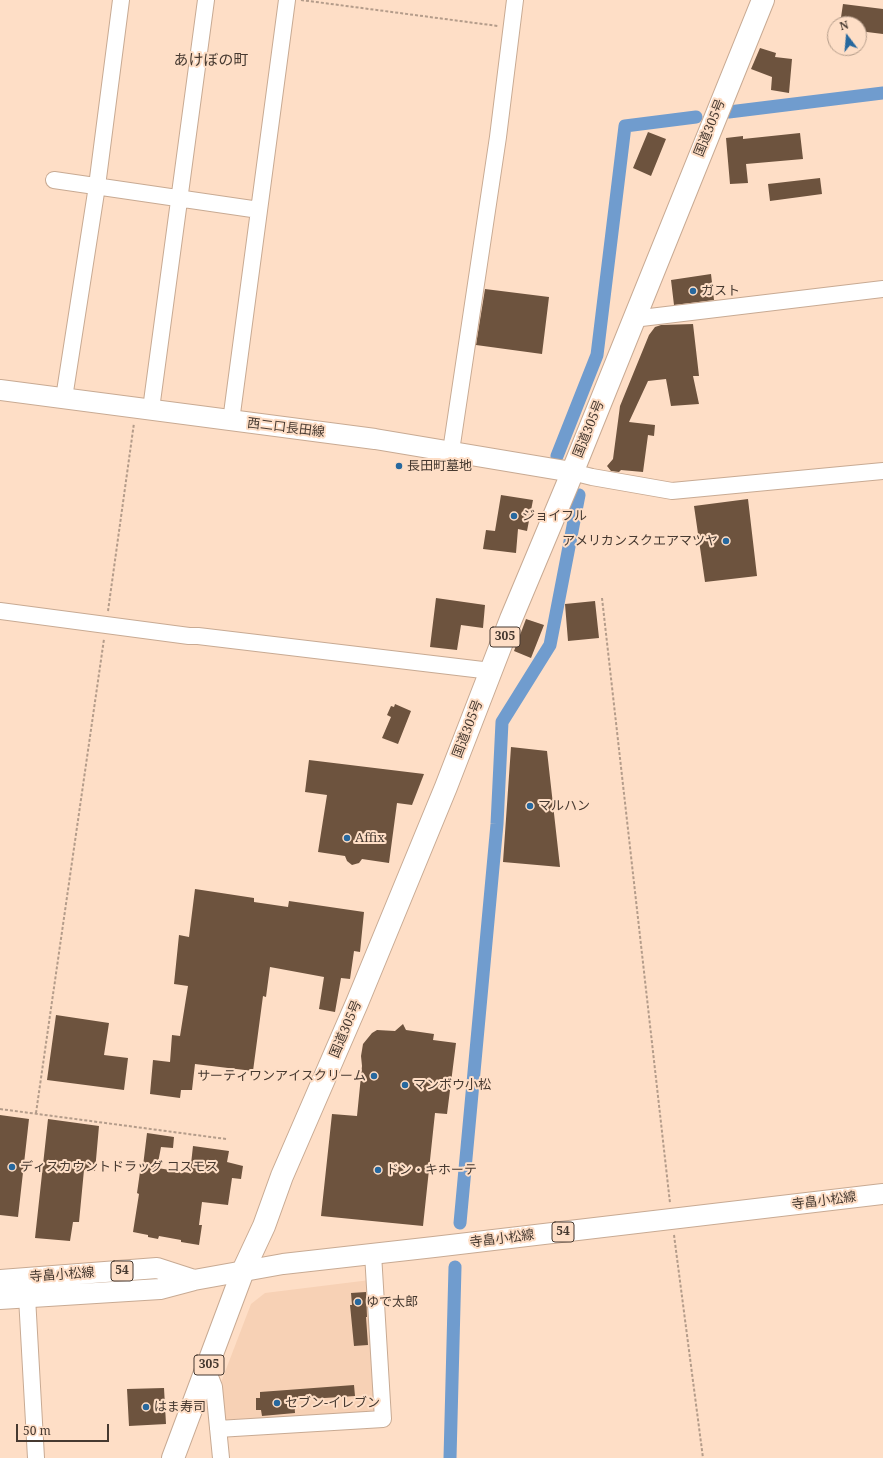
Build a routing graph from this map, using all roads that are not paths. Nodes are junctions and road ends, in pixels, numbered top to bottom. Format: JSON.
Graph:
{"nodes":[{"id":1,"x":122,"y":0,"type":"edge"},
{"id":2,"x":206,"y":0,"type":"edge"},
{"id":3,"x":287,"y":0,"type":"edge"},
{"id":4,"x":515,"y":0,"type":"edge"},
{"id":5,"x":763,"y":0,"type":"edge"},
{"id":6,"x":54,"y":180,"type":"dead end"},
{"id":7,"x":97,"y":186,"type":"junction"},
{"id":8,"x":179,"y":198,"type":"junction"},
{"id":9,"x":258,"y":210,"type":"junction"},
{"id":10,"x":883,"y":289,"type":"edge"},
{"id":11,"x":633,"y":320,"type":"junction"},
{"id":12,"x":0,"y":390,"type":"edge"},
{"id":13,"x":64,"y":398,"type":"junction"},
{"id":14,"x":144,"y":408,"type":"junction"},
{"id":15,"x":231,"y":421,"type":"junction"},
{"id":16,"x":451,"y":451,"type":"junction"},
{"id":17,"x":883,"y":471,"type":"edge"},
{"id":18,"x":572,"y":472,"type":"junction"},
{"id":19,"x":0,"y":611,"type":"edge"},
{"id":20,"x":491,"y":671,"type":"junction"},
{"id":21,"x":883,"y":1194,"type":"edge"},
{"id":22,"x":373,"y":1254,"type":"junction"},
{"id":23,"x":242,"y":1271,"type":"junction"},
{"id":24,"x":0,"y":1280,"type":"edge"},
{"id":25,"x":194,"y":1280,"type":"junction"},
{"id":26,"x":27,"y":1297,"type":"junction"},
{"id":27,"x":0,"y":1299,"type":"edge"},
{"id":28,"x":207,"y":1369,"type":"junction"},
{"id":29,"x":218,"y":1429,"type":"junction"},
{"id":30,"x":36,"y":1458,"type":"edge"},
{"id":31,"x":173,"y":1458,"type":"edge"},
{"id":32,"x":221,"y":1458,"type":"edge"}],
"edges":[{"from":1,"to":7,"type":"street"},
{"from":2,"to":8,"type":"street"},
{"from":3,"to":9,"type":"street"},
{"from":4,"to":16,"type":"street"},
{"from":5,"to":11,"type":"highway","name":"国道305号","number":"305"},
{"from":6,"to":7,"type":"street"},
{"from":7,"to":8,"type":"street"},
{"from":7,"to":13,"type":"street"},
{"from":8,"to":9,"type":"street"},
{"from":8,"to":14,"type":"street"},
{"from":9,"to":15,"type":"street"},
{"from":10,"to":11,"type":"street"},
{"from":11,"to":18,"type":"highway","name":"国道305号","number":"305"},
{"from":12,"to":13,"type":"main road","name":"西二口長田線"},
{"from":13,"to":14,"type":"main road","name":"西二口長田線"},
{"from":14,"to":15,"type":"main road","name":"西二口長田線"},
{"from":15,"to":16,"type":"main road","name":"西二口長田線"},
{"from":16,"to":18,"type":"main road","name":"西二口長田線"},
{"from":17,"to":18,"type":"street"},
{"from":18,"to":20,"type":"highway","name":"国道305号","number":"305"},
{"from":19,"to":20,"type":"street"},
{"from":20,"to":23,"type":"highway","name":"国道305号","number":"305"},
{"from":21,"to":22,"type":"main road","name":"寺畠小松線","number":"54"},
{"from":22,"to":23,"type":"main road","name":"寺畠小松線","number":"54"},
{"from":22,"to":29,"type":"street"},
{"from":23,"to":25,"type":"main road","name":"寺畠小松線","number":"54"},
{"from":23,"to":28,"type":"highway","name":"国道305号","number":"305"},
{"from":24,"to":25,"type":"main road","name":"寺畠小松線","number":"54"},
{"from":25,"to":26,"type":"main road","name":"寺畠小松線","number":"54"},
{"from":26,"to":27,"type":"main road","name":"寺畠小松線","number":"54"},
{"from":26,"to":30,"type":"street"},
{"from":28,"to":29,"type":"street"},
{"from":28,"to":31,"type":"highway","name":"国道305号","number":"305"},
{"from":29,"to":32,"type":"street"}]}
